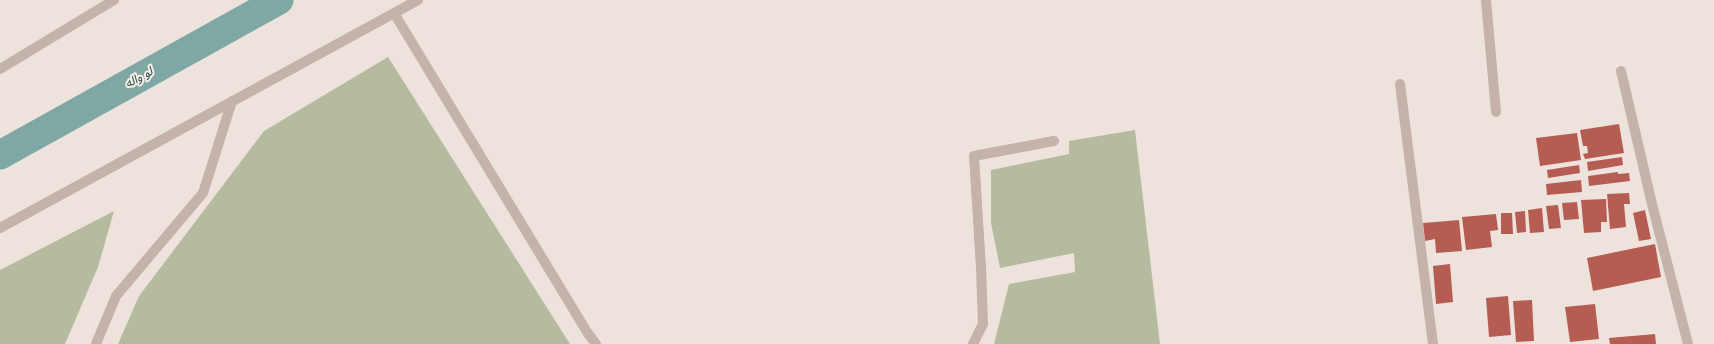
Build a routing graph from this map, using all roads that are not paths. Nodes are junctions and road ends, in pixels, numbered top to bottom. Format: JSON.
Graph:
{"nodes":[{"id":1,"x":114,"y":0,"type":"edge"},
{"id":2,"x":418,"y":0,"type":"edge"},
{"id":3,"x":1486,"y":0,"type":"edge"},
{"id":4,"x":394,"y":14,"type":"junction"},
{"id":5,"x":0,"y":69,"type":"edge"},
{"id":6,"x":1621,"y":71,"type":"dead end"},
{"id":7,"x":1400,"y":84,"type":"dead end"},
{"id":8,"x":232,"y":101,"type":"junction"},
{"id":9,"x":1496,"y":112,"type":"dead end"},
{"id":10,"x":1054,"y":141,"type":"dead end"},
{"id":11,"x":0,"y":228,"type":"edge"},
{"id":12,"x":96,"y":344,"type":"edge"},
{"id":13,"x":596,"y":344,"type":"edge"},
{"id":14,"x":973,"y":344,"type":"edge"},
{"id":15,"x":1434,"y":344,"type":"edge"},
{"id":16,"x":1688,"y":344,"type":"edge"}],
"edges":[{"from":1,"to":5,"type":"street"},
{"from":2,"to":4,"type":"street"},
{"from":3,"to":9,"type":"street"},
{"from":4,"to":8,"type":"street"},
{"from":4,"to":13,"type":"street"},
{"from":6,"to":16,"type":"street"},
{"from":7,"to":15,"type":"street"},
{"from":8,"to":11,"type":"street"},
{"from":8,"to":12,"type":"street"},
{"from":10,"to":14,"type":"street"}]}
